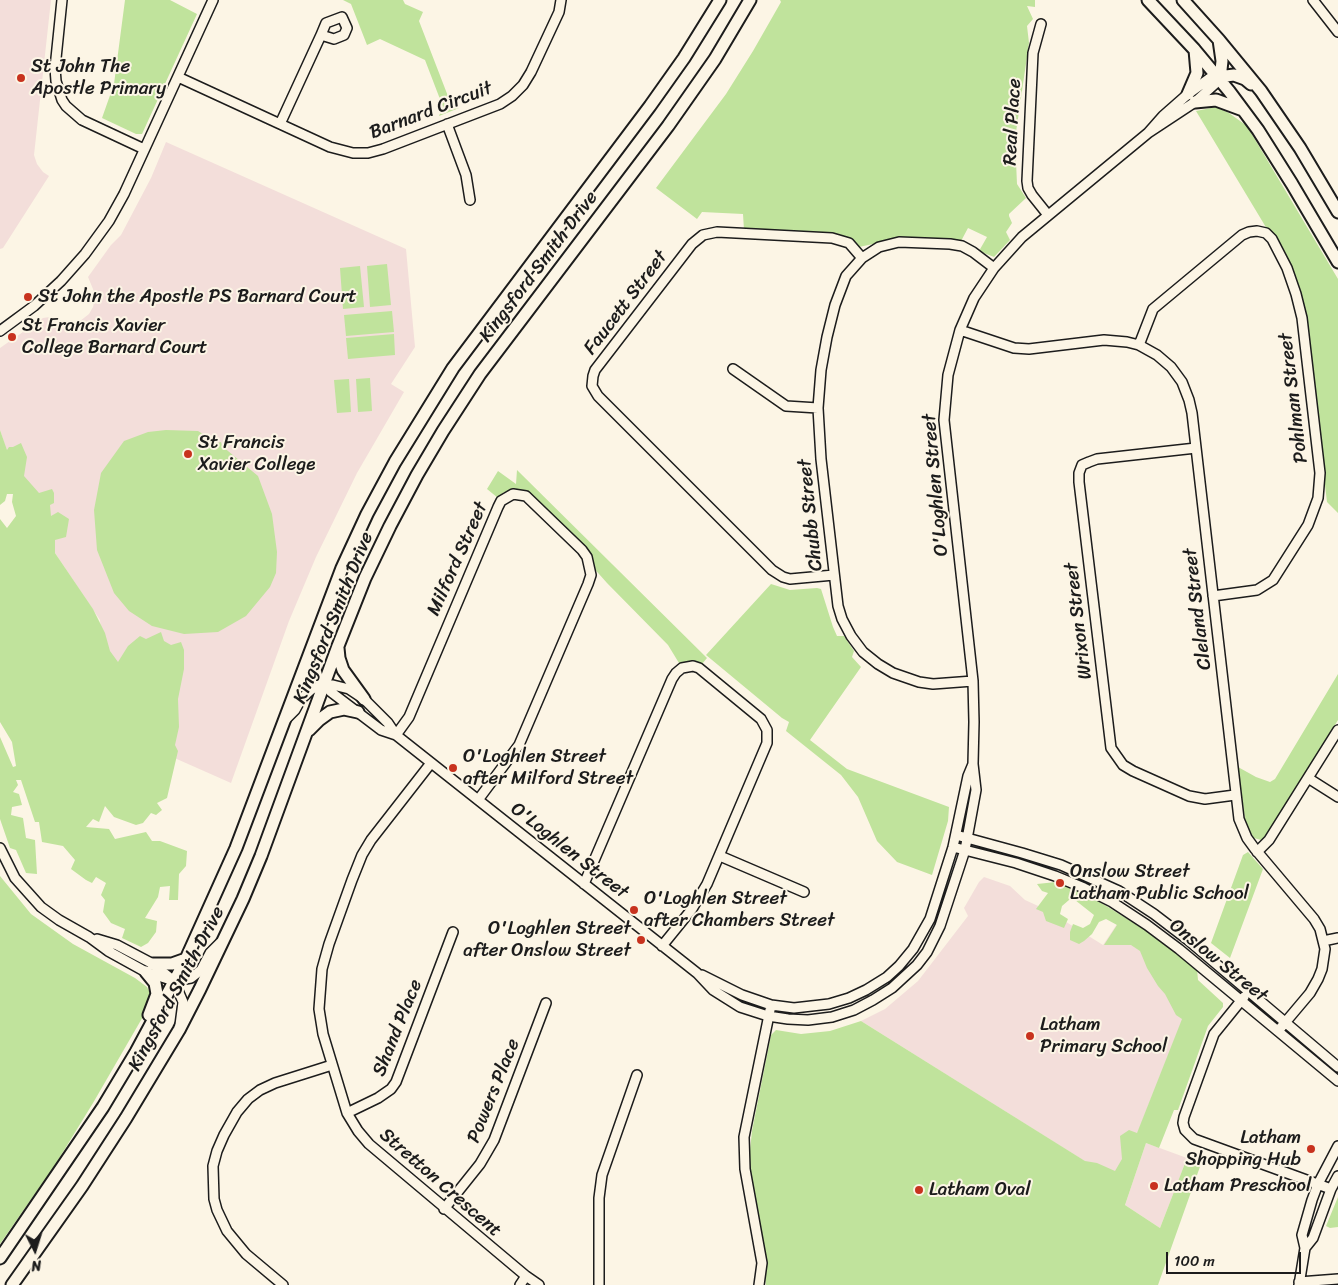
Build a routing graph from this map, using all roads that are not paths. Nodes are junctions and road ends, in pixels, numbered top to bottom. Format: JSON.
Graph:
{"nodes":[{"id":1,"x":62,"y":0,"type":"edge"},
{"id":2,"x":213,"y":0,"type":"edge"},
{"id":3,"x":561,"y":0,"type":"edge"},
{"id":4,"x":720,"y":0,"type":"edge"},
{"id":5,"x":750,"y":0,"type":"edge"},
{"id":6,"x":1148,"y":0,"type":"edge"},
{"id":7,"x":1183,"y":0,"type":"edge"},
{"id":8,"x":1313,"y":0,"type":"edge"},
{"id":9,"x":1041,"y":24,"type":"dead end"},
{"id":10,"x":1338,"y":32,"type":"edge"},
{"id":11,"x":321,"y":35,"type":"dead end"},
{"id":12,"x":1219,"y":40,"type":"junction"},
{"id":13,"x":1194,"y":49,"type":"junction"},
{"id":14,"x":178,"y":77,"type":"junction"},
{"id":15,"x":1218,"y":77,"type":"junction"},
{"id":16,"x":1261,"y":91,"type":"junction"},
{"id":17,"x":1192,"y":98,"type":"junction"},
{"id":18,"x":1243,"y":110,"type":"junction"},
{"id":19,"x":280,"y":124,"type":"junction"},
{"id":20,"x":448,"y":124,"type":"junction"},
{"id":21,"x":144,"y":149,"type":"junction"},
{"id":22,"x":470,"y":200,"type":"dead end"},
{"id":23,"x":1337,"y":209,"type":"edge"},
{"id":24,"x":1048,"y":215,"type":"junction"},
{"id":25,"x":1324,"y":239,"type":"junction"},
{"id":26,"x":1338,"y":247,"type":"edge"},
{"id":27,"x":862,"y":258,"type":"junction"},
{"id":28,"x":1338,"y":262,"type":"edge"},
{"id":29,"x":994,"y":268,"type":"junction"},
{"id":30,"x":960,"y":330,"type":"junction"},
{"id":31,"x":0,"y":331,"type":"edge"},
{"id":32,"x":1139,"y":345,"type":"junction"},
{"id":33,"x":733,"y":369,"type":"dead end"},
{"id":34,"x":818,"y":408,"type":"junction"},
{"id":35,"x":1196,"y":448,"type":"junction"},
{"id":36,"x":834,"y":575,"type":"junction"},
{"id":37,"x":1213,"y":596,"type":"junction"},
{"id":38,"x":314,"y":640,"type":"junction"},
{"id":39,"x":338,"y":646,"type":"junction"},
{"id":40,"x":973,"y":681,"type":"junction"},
{"id":41,"x":324,"y":685,"type":"junction"},
{"id":42,"x":364,"y":699,"type":"junction"},
{"id":43,"x":358,"y":712,"type":"junction"},
{"id":44,"x":284,"y":721,"type":"junction"},
{"id":45,"x":1338,"y":730,"type":"edge"},
{"id":46,"x":306,"y":734,"type":"junction"},
{"id":47,"x":396,"y":735,"type":"junction"},
{"id":48,"x":431,"y":763,"type":"junction"},
{"id":49,"x":973,"y":764,"type":"junction"},
{"id":50,"x":1308,"y":778,"type":"junction"},
{"id":51,"x":1235,"y":795,"type":"junction"},
{"id":52,"x":1338,"y":797,"type":"edge"},
{"id":53,"x":478,"y":800,"type":"junction"},
{"id":54,"x":956,"y":835,"type":"junction"},
{"id":55,"x":968,"y":839,"type":"junction"},
{"id":56,"x":953,"y":847,"type":"junction"},
{"id":57,"x":0,"y":848,"type":"edge"},
{"id":58,"x":965,"y":850,"type":"junction"},
{"id":59,"x":1257,"y":852,"type":"junction"},
{"id":60,"x":720,"y":856,"type":"junction"},
{"id":61,"x":4,"y":866,"type":"edge"},
{"id":62,"x":584,"y":884,"type":"junction"},
{"id":63,"x":1119,"y":891,"type":"junction"},
{"id":64,"x":804,"y":892,"type":"dead end"},
{"id":65,"x":1112,"y":902,"type":"junction"},
{"id":66,"x":453,"y":932,"type":"dead end"},
{"id":67,"x":1338,"y":938,"type":"edge"},
{"id":68,"x":224,"y":939,"type":"junction"},
{"id":69,"x":1323,"y":941,"type":"junction"},
{"id":70,"x":662,"y":946,"type":"junction"},
{"id":71,"x":186,"y":959,"type":"junction"},
{"id":72,"x":150,"y":968,"type":"junction"},
{"id":73,"x":697,"y":974,"type":"junction"},
{"id":74,"x":174,"y":981,"type":"junction"},
{"id":75,"x":1249,"y":992,"type":"junction"},
{"id":76,"x":1241,"y":1001,"type":"junction"},
{"id":77,"x":546,"y":1003,"type":"dead end"},
{"id":78,"x":771,"y":1005,"type":"junction"},
{"id":79,"x":768,"y":1016,"type":"junction"},
{"id":80,"x":1285,"y":1022,"type":"junction"},
{"id":81,"x":179,"y":1030,"type":"junction"},
{"id":82,"x":1278,"y":1031,"type":"junction"},
{"id":83,"x":136,"y":1052,"type":"junction"},
{"id":84,"x":1327,"y":1058,"type":"junction"},
{"id":85,"x":332,"y":1065,"type":"junction"},
{"id":86,"x":1320,"y":1066,"type":"junction"},
{"id":87,"x":1338,"y":1067,"type":"edge"},
{"id":88,"x":638,"y":1075,"type":"dead end"},
{"id":89,"x":1338,"y":1081,"type":"edge"},
{"id":90,"x":347,"y":1113,"type":"junction"},
{"id":91,"x":1338,"y":1146,"type":"edge"},
{"id":92,"x":1338,"y":1176,"type":"edge"},
{"id":93,"x":1318,"y":1184,"type":"junction"},
{"id":94,"x":1331,"y":1189,"type":"junction"},
{"id":95,"x":444,"y":1209,"type":"junction"},
{"id":96,"x":1305,"y":1248,"type":"junction"},
{"id":97,"x":0,"y":1258,"type":"edge"},
{"id":98,"x":526,"y":1276,"type":"junction"},
{"id":99,"x":1338,"y":1279,"type":"edge"},
{"id":100,"x":277,"y":1283,"type":"edge"},
{"id":101,"x":1299,"y":1284,"type":"edge"},
{"id":102,"x":12,"y":1285,"type":"edge"},
{"id":103,"x":520,"y":1285,"type":"edge"},
{"id":104,"x":539,"y":1285,"type":"edge"},
{"id":105,"x":599,"y":1285,"type":"edge"},
{"id":106,"x":759,"y":1285,"type":"edge"}],
"edges":[{"from":1,"to":21,"type":"street"},
{"from":2,"to":14,"type":"street"},
{"from":3,"to":20,"type":"street","name":"Barnard Circuit"},
{"from":4,"to":38,"type":"main road","name":"Kingsford Smith Drive"},
{"from":5,"to":39,"type":"main road","name":"Kingsford Smith Drive"},
{"from":6,"to":13,"type":"main road"},
{"from":7,"to":12,"type":"main road"},
{"from":8,"to":10,"type":"street"},
{"from":9,"to":24,"type":"street","name":"Real Place"},
{"from":11,"to":19,"type":"street"},
{"from":12,"to":15,"type":"main road"},
{"from":12,"to":16,"type":"main road"},
{"from":13,"to":15,"type":"main road"},
{"from":13,"to":17,"type":"main road"},
{"from":14,"to":19,"type":"street","name":"Barnard Circuit"},
{"from":14,"to":21,"type":"street"},
{"from":15,"to":16,"type":"main road"},
{"from":15,"to":17,"type":"street","name":"O'Loghlen Street"},
{"from":15,"to":18,"type":"main road"},
{"from":16,"to":23,"type":"main road"},
{"from":17,"to":18,"type":"main road"},
{"from":17,"to":24,"type":"street","name":"O'Loghlen Street"},
{"from":18,"to":25,"type":"main road"},
{"from":19,"to":20,"type":"street","name":"Barnard Circuit"},
{"from":20,"to":22,"type":"street"},
{"from":21,"to":31,"type":"street"},
{"from":24,"to":29,"type":"street","name":"O'Loghlen Street"},
{"from":25,"to":26,"type":"street"},
{"from":25,"to":28,"type":"main road"},
{"from":27,"to":29,"type":"street"},
{"from":27,"to":34,"type":"street","name":"Chubb Street"},
{"from":27,"to":36,"type":"street","name":"Faucett Street"},
{"from":29,"to":30,"type":"street","name":"O'Loghlen Street"},
{"from":30,"to":32,"type":"street","name":"Cleland Street"},
{"from":30,"to":40,"type":"street","name":"O'Loghlen Street"},
{"from":32,"to":35,"type":"street","name":"Cleland Street"},
{"from":32,"to":37,"type":"street","name":"Pohlman Street"},
{"from":33,"to":34,"type":"street"},
{"from":34,"to":36,"type":"street","name":"Chubb Street"},
{"from":35,"to":37,"type":"street","name":"Cleland Street"},
{"from":35,"to":51,"type":"street","name":"Wrixon Street"},
{"from":36,"to":40,"type":"street","name":"Chubb Street"},
{"from":37,"to":51,"type":"street","name":"Cleland Street"},
{"from":38,"to":41,"type":"street","name":"O'Loghlen Street"},
{"from":38,"to":44,"type":"main road","name":"Kingsford Smith Drive"},
{"from":39,"to":41,"type":"main road","name":"Kingsford Smith Drive"},
{"from":39,"to":42,"type":"main road"},
{"from":40,"to":49,"type":"street","name":"O'Loghlen Street"},
{"from":41,"to":42,"type":"street","name":"O'Loghlen Street"},
{"from":41,"to":43,"type":"street","name":"O'Loghlen Street"},
{"from":41,"to":44,"type":"street"},
{"from":41,"to":46,"type":"main road","name":"Kingsford Smith Drive"},
{"from":42,"to":47,"type":"street","name":"O'Loghlen Street"},
{"from":43,"to":46,"type":"main road"},
{"from":43,"to":47,"type":"street","name":"O'Loghlen Street"},
{"from":44,"to":71,"type":"main road","name":"Kingsford Smith Drive"},
{"from":45,"to":50,"type":"street"},
{"from":46,"to":68,"type":"main road","name":"Kingsford Smith Drive"},
{"from":47,"to":48,"type":"street","name":"O'Loghlen Street"},
{"from":47,"to":53,"type":"street","name":"Milford Street"},
{"from":48,"to":53,"type":"street","name":"O'Loghlen Street"},
{"from":48,"to":85,"type":"street","name":"Stretton Crescent"},
{"from":49,"to":54,"type":"street","name":"O'Loghlen Street"},
{"from":49,"to":55,"type":"street","name":"O'Loghlen Street"},
{"from":50,"to":52,"type":"street"},
{"from":50,"to":59,"type":"street"},
{"from":51,"to":59,"type":"street","name":"Cleland Street"},
{"from":53,"to":62,"type":"street","name":"O'Loghlen Street"},
{"from":54,"to":55,"type":"street","name":"Onslow Street"},
{"from":54,"to":56,"type":"street","name":"O'Loghlen Street"},
{"from":55,"to":58,"type":"street","name":"O'Loghlen Street"},
{"from":55,"to":63,"type":"street","name":"Onslow Street"},
{"from":56,"to":58,"type":"street","name":"Onslow Street"},
{"from":56,"to":78,"type":"street","name":"O'Loghlen Street"},
{"from":57,"to":61,"type":"street"},
{"from":58,"to":65,"type":"street","name":"Onslow Street"},
{"from":58,"to":79,"type":"street","name":"O'Loghlen Street"},
{"from":59,"to":69,"type":"street","name":"Cleland Street"},
{"from":60,"to":62,"type":"street"},
{"from":60,"to":64,"type":"street"},
{"from":60,"to":70,"type":"street"},
{"from":61,"to":72,"type":"street"},
{"from":62,"to":70,"type":"street","name":"O'Loghlen Street"},
{"from":63,"to":65,"type":"street"},
{"from":63,"to":75,"type":"street","name":"Onslow Street"},
{"from":65,"to":76,"type":"street","name":"Onslow Street"},
{"from":66,"to":90,"type":"street","name":"Shand Place"},
{"from":67,"to":69,"type":"street"},
{"from":68,"to":74,"type":"street"},
{"from":68,"to":81,"type":"main road","name":"Kingsford Smith Drive"},
{"from":69,"to":80,"type":"street","name":"Cleland Street"},
{"from":70,"to":73,"type":"street","name":"O'Loghlen Street"},
{"from":71,"to":72,"type":"main road"},
{"from":71,"to":74,"type":"main road","name":"Kingsford Smith Drive"},
{"from":72,"to":74,"type":"street"},
{"from":72,"to":83,"type":"main road"},
{"from":73,"to":78,"type":"street","name":"O'Loghlen Street"},
{"from":73,"to":79,"type":"street","name":"O'Loghlen Street"},
{"from":74,"to":81,"type":"street"},
{"from":74,"to":83,"type":"main road","name":"Kingsford Smith Drive"},
{"from":75,"to":76,"type":"street"},
{"from":75,"to":80,"type":"street","name":"Onslow Street"},
{"from":76,"to":82,"type":"street","name":"Onslow Street"},
{"from":76,"to":93,"type":"street"},
{"from":77,"to":95,"type":"street","name":"Powers Place"},
{"from":78,"to":79,"type":"street"},
{"from":79,"to":106,"type":"street"},
{"from":80,"to":82,"type":"street","name":"Cleland Street"},
{"from":80,"to":84,"type":"street","name":"Onslow Street"},
{"from":81,"to":102,"type":"main road","name":"Kingsford Smith Drive"},
{"from":82,"to":86,"type":"street","name":"Onslow Street"},
{"from":83,"to":97,"type":"main road","name":"Kingsford Smith Drive"},
{"from":84,"to":86,"type":"street"},
{"from":84,"to":87,"type":"street","name":"Onslow Street"},
{"from":85,"to":90,"type":"street","name":"Stretton Crescent"},
{"from":85,"to":100,"type":"street"},
{"from":86,"to":89,"type":"street","name":"Onslow Street"},
{"from":88,"to":105,"type":"street"},
{"from":90,"to":95,"type":"street","name":"Stretton Crescent"},
{"from":91,"to":93,"type":"street"},
{"from":92,"to":94,"type":"street"},
{"from":93,"to":94,"type":"street"},
{"from":93,"to":96,"type":"street"},
{"from":94,"to":96,"type":"street"},
{"from":95,"to":98,"type":"street","name":"Stretton Crescent"},
{"from":96,"to":101,"type":"street"},
{"from":98,"to":103,"type":"street"},
{"from":98,"to":104,"type":"street","name":"Stretton Crescent"},
{"from":99,"to":101,"type":"street"}]}
